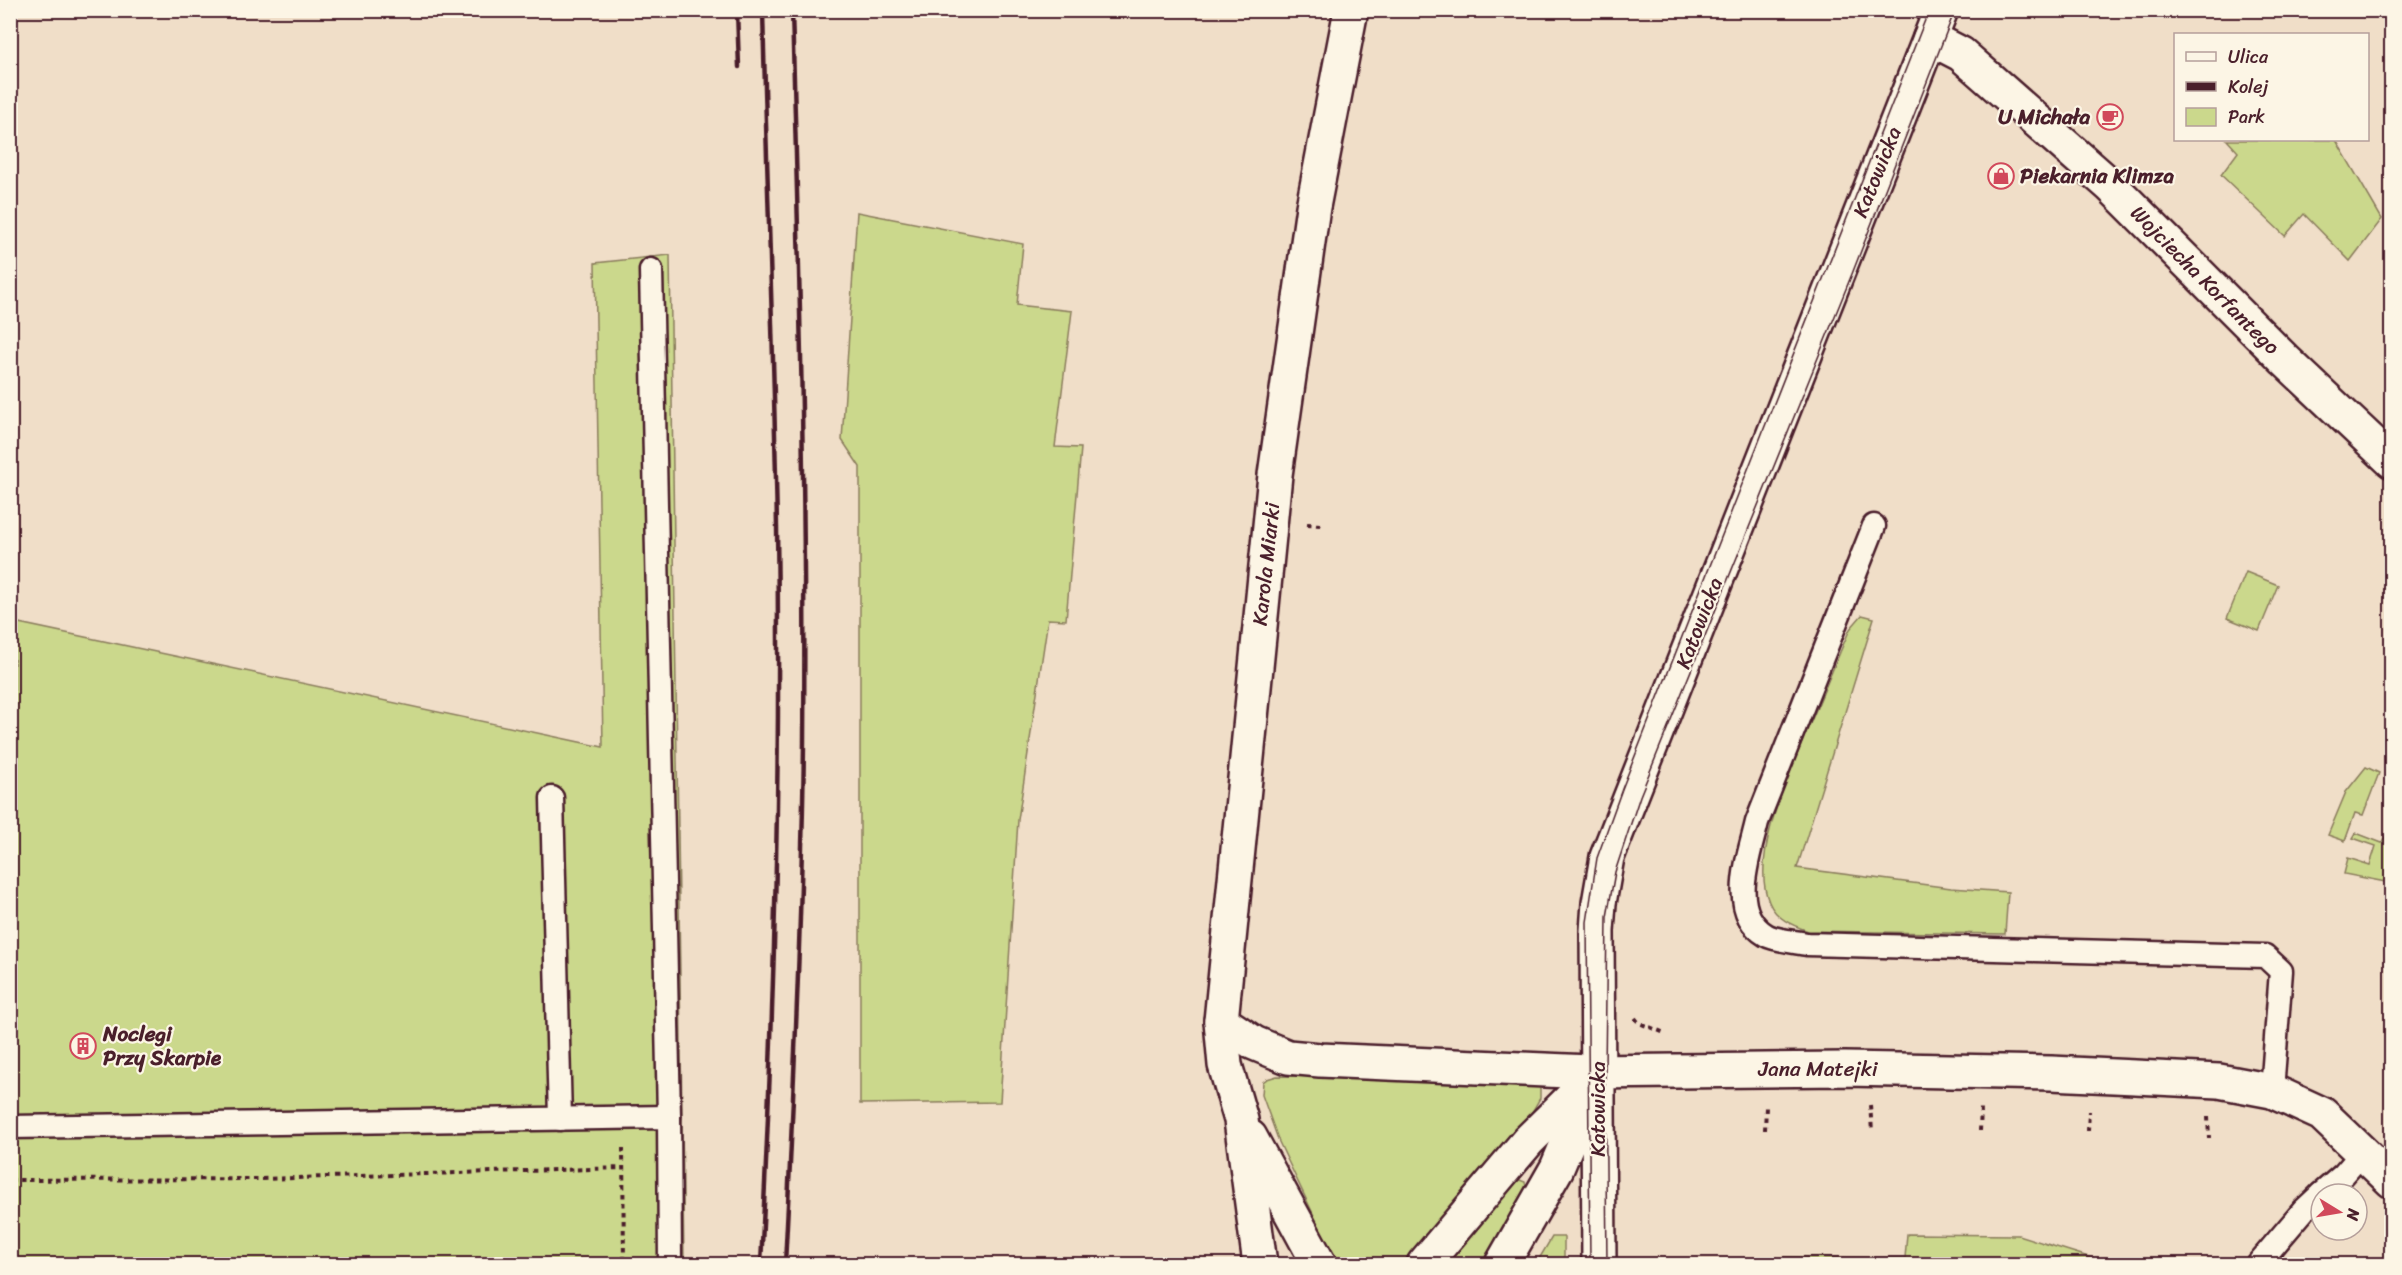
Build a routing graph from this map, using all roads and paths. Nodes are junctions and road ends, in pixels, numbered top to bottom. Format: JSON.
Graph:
{"nodes":[{"id":1,"x":1351,"y":10,"type":"edge"},
{"id":2,"x":1935,"y":24,"type":"edge"},
{"id":3,"x":651,"y":270,"type":"dead end"},
{"id":4,"x":2391,"y":461,"type":"edge"},
{"id":5,"x":1874,"y":526,"type":"dead end"},
{"id":6,"x":552,"y":798,"type":"dead end"},
{"id":7,"x":1221,"y":1021,"type":"junction"},
{"id":8,"x":1598,"y":1072,"type":"junction"},
{"id":9,"x":2272,"y":1091,"type":"junction"},
{"id":10,"x":1767,"y":1097,"type":"dead end"},
{"id":11,"x":1869,"y":1097,"type":"dead end"},
{"id":12,"x":1981,"y":1098,"type":"dead end"},
{"id":13,"x":2208,"y":1116,"type":"dead end"},
{"id":14,"x":669,"y":1117,"type":"junction"},
{"id":15,"x":623,"y":1118,"type":"junction"},
{"id":16,"x":560,"y":1119,"type":"junction"},
{"id":17,"x":1241,"y":1120,"type":"junction"},
{"id":18,"x":10,"y":1127,"type":"edge"},
{"id":19,"x":1765,"y":1130,"type":"dead end"},
{"id":20,"x":1872,"y":1131,"type":"dead end"},
{"id":21,"x":1980,"y":1131,"type":"dead end"},
{"id":22,"x":2209,"y":1138,"type":"dead end"},
{"id":23,"x":2363,"y":1152,"type":"junction"},
{"id":24,"x":623,"y":1168,"type":"junction"},
{"id":25,"x":10,"y":1180,"type":"edge"},
{"id":26,"x":2391,"y":1181,"type":"edge"},
{"id":27,"x":2335,"y":1182,"type":"edge"},
{"id":28,"x":2309,"y":1205,"type":"edge"},
{"id":29,"x":624,"y":1264,"type":"edge"},
{"id":30,"x":670,"y":1264,"type":"edge"},
{"id":31,"x":1260,"y":1264,"type":"edge"},
{"id":32,"x":1319,"y":1264,"type":"edge"},
{"id":33,"x":1424,"y":1264,"type":"edge"},
{"id":34,"x":1502,"y":1264,"type":"edge"},
{"id":35,"x":1599,"y":1264,"type":"edge"},
{"id":36,"x":2258,"y":1264,"type":"edge"}],
"edges":[{"from":1,"to":7,"type":"street","name":"Karola Miarki"},
{"from":2,"to":4,"type":"street","name":"Wojciecha Korfantego"},
{"from":2,"to":8,"type":"street","name":"Katowicka"},
{"from":3,"to":14,"type":"lane"},
{"from":5,"to":9,"type":"lane"},
{"from":6,"to":16,"type":"lane"},
{"from":7,"to":8,"type":"street","name":"Jana Matejki"},
{"from":7,"to":17,"type":"street","name":"Karola Miarki"},
{"from":8,"to":9,"type":"street","name":"Jana Matejki"},
{"from":8,"to":33,"type":"street"},
{"from":8,"to":34,"type":"street"},
{"from":8,"to":35,"type":"street","name":"Katowicka"},
{"from":9,"to":23,"type":"street","name":"Jana Matejki"},
{"from":10,"to":19,"type":"path"},
{"from":11,"to":20,"type":"path"},
{"from":12,"to":21,"type":"path"},
{"from":13,"to":22,"type":"path"},
{"from":14,"to":15,"type":"lane"},
{"from":14,"to":30,"type":"lane"},
{"from":15,"to":16,"type":"lane"},
{"from":15,"to":24,"type":"path"},
{"from":16,"to":18,"type":"lane"},
{"from":17,"to":31,"type":"street","name":"Karola Miarki"},
{"from":17,"to":32,"type":"street","name":"Karola Miarki"},
{"from":23,"to":26,"type":"street","name":"Jana Matejki"},
{"from":23,"to":27,"type":"lane"},
{"from":24,"to":25,"type":"path"},
{"from":24,"to":29,"type":"path"},
{"from":28,"to":36,"type":"lane"}]}
